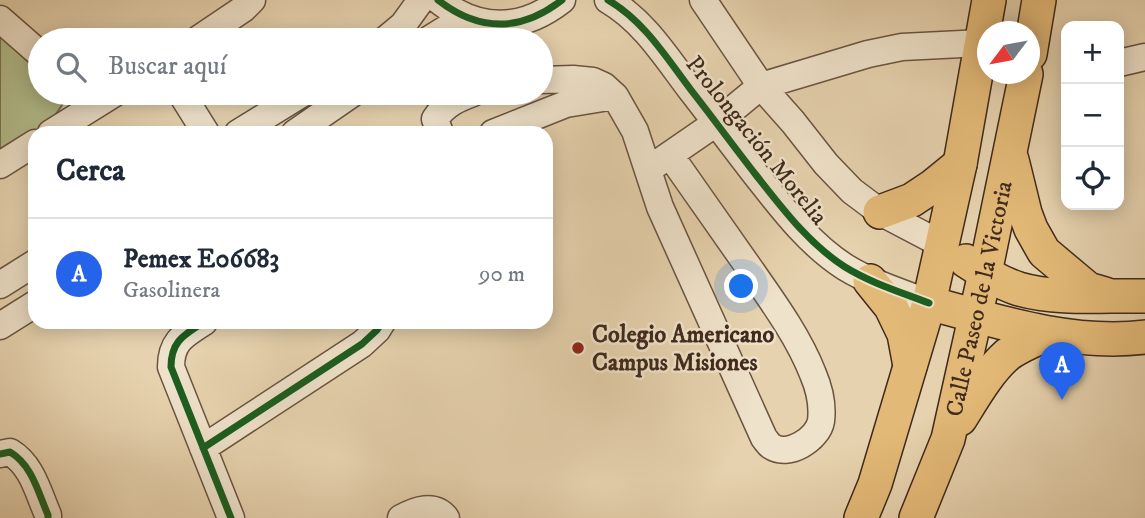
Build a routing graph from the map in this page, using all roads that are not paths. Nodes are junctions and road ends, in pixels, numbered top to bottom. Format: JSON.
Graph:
{"nodes":[{"id":1,"x":421,"y":0,"type":"edge"},
{"id":2,"x":438,"y":0,"type":"edge"},
{"id":3,"x":562,"y":0,"type":"edge"},
{"id":4,"x":608,"y":0,"type":"edge"},
{"id":5,"x":703,"y":0,"type":"edge"},
{"id":6,"x":989,"y":0,"type":"edge"},
{"id":7,"x":1039,"y":0,"type":"edge"},
{"id":8,"x":243,"y":3,"type":"edge"},
{"id":9,"x":465,"y":17,"type":"junction"},
{"id":10,"x":0,"y":19,"type":"edge"},
{"id":11,"x":986,"y":21,"type":"edge"},
{"id":12,"x":1036,"y":21,"type":"edge"},
{"id":13,"x":212,"y":28,"type":"edge"},
{"id":14,"x":399,"y":28,"type":"edge"},
{"id":15,"x":447,"y":28,"type":"edge"},
{"id":16,"x":977,"y":43,"type":"edge"},
{"id":17,"x":28,"y":44,"type":"edge"},
{"id":18,"x":1145,"y":57,"type":"edge"},
{"id":19,"x":1124,"y":62,"type":"edge"},
{"id":20,"x":977,"y":70,"type":"edge"},
{"id":21,"x":553,"y":80,"type":"edge"},
{"id":22,"x":1024,"y":84,"type":"edge"},
{"id":23,"x":761,"y":86,"type":"junction"},
{"id":24,"x":615,"y":96,"type":"junction"},
{"id":25,"x":88,"y":105,"type":"edge"},
{"id":26,"x":188,"y":105,"type":"edge"},
{"id":27,"x":284,"y":105,"type":"edge"},
{"id":28,"x":336,"y":105,"type":"edge"},
{"id":29,"x":447,"y":105,"type":"edge"},
{"id":30,"x":716,"y":123,"type":"junction"},
{"id":31,"x":60,"y":126,"type":"edge"},
{"id":32,"x":202,"y":126,"type":"edge"},
{"id":33,"x":249,"y":126,"type":"edge"},
{"id":34,"x":305,"y":126,"type":"edge"},
{"id":35,"x":438,"y":126,"type":"edge"},
{"id":36,"x":511,"y":126,"type":"edge"},
{"id":37,"x":28,"y":147,"type":"edge"},
{"id":38,"x":1010,"y":153,"type":"junction"},
{"id":39,"x":670,"y":155,"type":"junction"},
{"id":40,"x":0,"y":164,"type":"edge"},
{"id":41,"x":960,"y":164,"type":"junction"},
{"id":42,"x":647,"y":169,"type":"junction"},
{"id":43,"x":880,"y":212,"type":"junction"},
{"id":44,"x":941,"y":244,"type":"junction"},
{"id":45,"x":28,"y":267,"type":"edge"},
{"id":46,"x":985,"y":273,"type":"junction"},
{"id":47,"x":870,"y":281,"type":"junction"},
{"id":48,"x":0,"y":285,"type":"edge"},
{"id":49,"x":1108,"y":295,"type":"junction"},
{"id":50,"x":1145,"y":296,"type":"edge"},
{"id":51,"x":929,"y":303,"type":"junction"},
{"id":52,"x":28,"y":308,"type":"edge"},
{"id":53,"x":975,"y":316,"type":"junction"},
{"id":54,"x":0,"y":326,"type":"edge"},
{"id":55,"x":194,"y":329,"type":"edge"},
{"id":56,"x":378,"y":329,"type":"edge"},
{"id":57,"x":1048,"y":334,"type":"junction"},
{"id":58,"x":1129,"y":338,"type":"edge"},
{"id":59,"x":910,"y":368,"type":"junction"},
{"id":60,"x":948,"y":439,"type":"junction"},
{"id":61,"x":203,"y":448,"type":"junction"},
{"id":62,"x":0,"y":454,"type":"edge"},
{"id":63,"x":48,"y":518,"type":"edge"},
{"id":64,"x":231,"y":518,"type":"edge"},
{"id":65,"x":401,"y":518,"type":"edge"},
{"id":66,"x":446,"y":518,"type":"edge"},
{"id":67,"x":861,"y":518,"type":"edge"},
{"id":68,"x":916,"y":518,"type":"edge"}],
"edges":[{"from":1,"to":14,"type":"street"},
{"from":2,"to":9,"type":"street"},
{"from":3,"to":9,"type":"street"},
{"from":4,"to":30,"type":"street","name":"Prolongación Morelia"},
{"from":5,"to":23,"type":"street","name":"Prolongación Morelia"},
{"from":6,"to":11,"type":"main road","name":"Calle Paseo de la Victoria"},
{"from":7,"to":12,"type":"main road"},
{"from":8,"to":13,"type":"street"},
{"from":9,"to":15,"type":"street"},
{"from":10,"to":17,"type":"street"},
{"from":16,"to":23,"type":"street"},
{"from":18,"to":19,"type":"street"},
{"from":20,"to":41,"type":"main road","name":"Calle Paseo de la Victoria"},
{"from":21,"to":24,"type":"street"},
{"from":22,"to":38,"type":"main road","name":"Calle Paseo de la Victoria"},
{"from":23,"to":30,"type":"street"},
{"from":23,"to":43,"type":"street","name":"Prolongación Morelia"},
{"from":24,"to":36,"type":"street"},
{"from":24,"to":42,"type":"street"},
{"from":25,"to":31,"type":"street"},
{"from":26,"to":32,"type":"street"},
{"from":27,"to":33,"type":"street"},
{"from":28,"to":34,"type":"street"},
{"from":29,"to":35,"type":"street"},
{"from":30,"to":39,"type":"street"},
{"from":30,"to":47,"type":"street","name":"Prolongación Morelia"},
{"from":37,"to":40,"type":"street"},
{"from":38,"to":46,"type":"main road","name":"Calle Paseo de la Victoria"},
{"from":38,"to":49,"type":"main road"},
{"from":39,"to":42,"type":"street"},
{"from":39,"to":42,"type":"street"},
{"from":41,"to":43,"type":"main road"},
{"from":41,"to":44,"type":"main road","name":"Calle Paseo de la Victoria"},
{"from":43,"to":44,"type":"street","name":"Prolongación Morelia"},
{"from":44,"to":46,"type":"main road","name":"Prolongación Morelia"},
{"from":44,"to":51,"type":"main road","name":"Calle Paseo de la Victoria"},
{"from":45,"to":48,"type":"street"},
{"from":46,"to":49,"type":"main road","name":"Prolongación Morelia"},
{"from":46,"to":53,"type":"main road","name":"Calle Paseo de la Victoria"},
{"from":47,"to":51,"type":"street","name":"Prolongación Morelia"},
{"from":47,"to":59,"type":"main road"},
{"from":49,"to":50,"type":"main road","name":"Prolongación Morelia"},
{"from":50,"to":58,"type":"main road"},
{"from":51,"to":53,"type":"main road","name":"Prolongación Morelia"},
{"from":51,"to":59,"type":"main road","name":"Calle Paseo de la Victoria"},
{"from":52,"to":54,"type":"street"},
{"from":53,"to":57,"type":"main road","name":"Prolongación Morelia"},
{"from":53,"to":60,"type":"main road","name":"Calle Paseo de la Victoria"},
{"from":55,"to":61,"type":"street"},
{"from":56,"to":61,"type":"street"},
{"from":57,"to":58,"type":"main road","name":"Prolongación Morelia"},
{"from":57,"to":60,"type":"main road"},
{"from":59,"to":67,"type":"main road","name":"Calle Paseo de la Victoria"},
{"from":60,"to":68,"type":"main road","name":"Calle Paseo de la Victoria"},
{"from":61,"to":64,"type":"street"},
{"from":62,"to":63,"type":"street"},
{"from":65,"to":66,"type":"street"}]}
